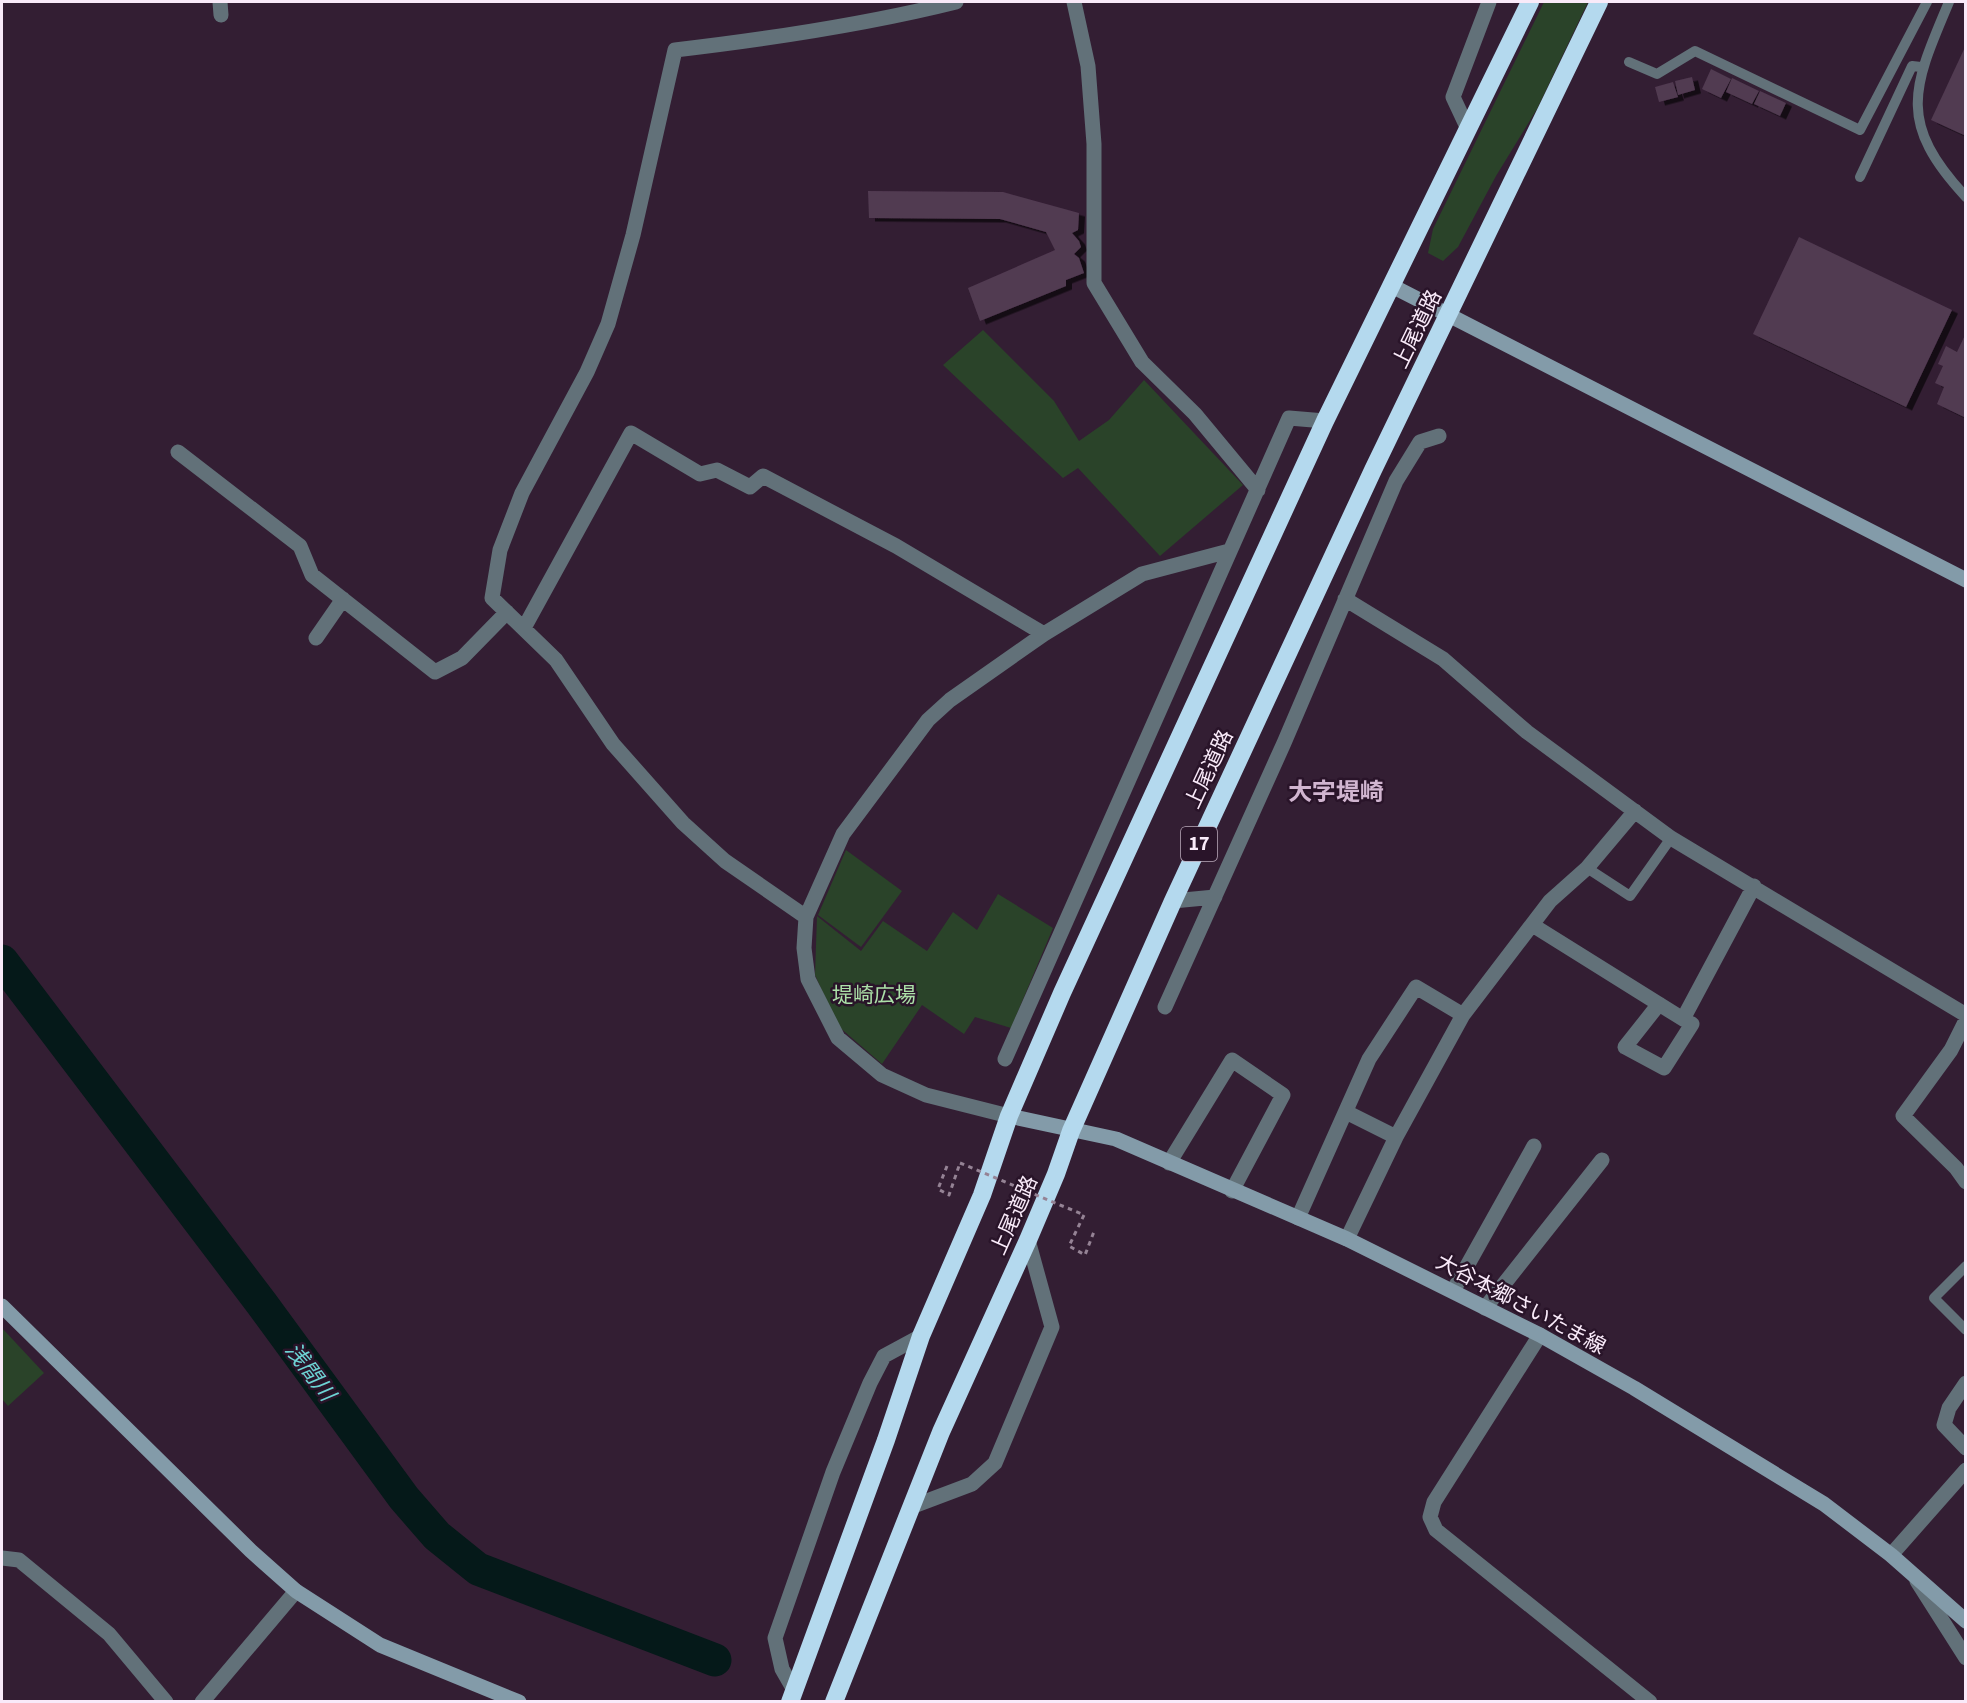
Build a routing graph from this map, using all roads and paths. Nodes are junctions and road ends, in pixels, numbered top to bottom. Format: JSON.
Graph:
{"nodes":[{"id":1,"x":956,"y":2,"type":"edge"},
{"id":2,"x":1074,"y":2,"type":"edge"},
{"id":3,"x":1490,"y":2,"type":"edge"},
{"id":4,"x":1530,"y":2,"type":"edge"},
{"id":5,"x":1599,"y":2,"type":"edge"},
{"id":6,"x":1927,"y":2,"type":"edge"},
{"id":7,"x":1949,"y":2,"type":"edge"},
{"id":8,"x":1629,"y":62,"type":"dead end"},
{"id":9,"x":1921,"y":67,"type":"junction"},
{"id":10,"x":1468,"y":129,"type":"junction"},
{"id":11,"x":1860,"y":177,"type":"dead end"},
{"id":12,"x":1965,"y":197,"type":"edge"},
{"id":13,"x":1392,"y":286,"type":"junction"},
{"id":14,"x":1449,"y":315,"type":"junction"},
{"id":15,"x":1325,"y":421,"type":"junction"},
{"id":16,"x":1439,"y":436,"type":"dead end"},
{"id":17,"x":178,"y":452,"type":"dead end"},
{"id":18,"x":1373,"y":470,"type":"junction"},
{"id":19,"x":1396,"y":481,"type":"junction"},
{"id":20,"x":1258,"y":490,"type":"junction"},
{"id":21,"x":1229,"y":551,"type":"junction"},
{"id":22,"x":1965,"y":580,"type":"edge"},
{"id":23,"x":343,"y":599,"type":"junction"},
{"id":24,"x":1346,"y":599,"type":"junction"},
{"id":25,"x":507,"y":612,"type":"junction"},
{"id":26,"x":524,"y":628,"type":"junction"},
{"id":27,"x":1044,"y":634,"type":"junction"},
{"id":28,"x":316,"y":638,"type":"dead end"},
{"id":29,"x":1635,"y":811,"type":"junction"},
{"id":30,"x":1671,"y":838,"type":"junction"},
{"id":31,"x":1587,"y":868,"type":"junction"},
{"id":32,"x":1754,"y":886,"type":"junction"},
{"id":33,"x":1215,"y":897,"type":"junction"},
{"id":34,"x":1173,"y":901,"type":"junction"},
{"id":35,"x":806,"y":917,"type":"junction"},
{"id":36,"x":1534,"y":926,"type":"junction"},
{"id":37,"x":1041,"y":974,"type":"junction"},
{"id":38,"x":1062,"y":993,"type":"junction"},
{"id":39,"x":1659,"y":1004,"type":"junction"},
{"id":40,"x":1165,"y":1007,"type":"dead end"},
{"id":41,"x":1463,"y":1015,"type":"junction"},
{"id":42,"x":1965,"y":1015,"type":"edge"},
{"id":43,"x":1683,"y":1019,"type":"junction"},
{"id":44,"x":1965,"y":1020,"type":"edge"},
{"id":45,"x":1005,"y":1059,"type":"dead end"},
{"id":46,"x":1346,"y":1112,"type":"junction"},
{"id":47,"x":1009,"y":1116,"type":"junction"},
{"id":48,"x":1071,"y":1131,"type":"junction"},
{"id":49,"x":1396,"y":1137,"type":"junction"},
{"id":50,"x":1534,"y":1146,"type":"dead end"},
{"id":51,"x":1602,"y":1160,"type":"dead end"},
{"id":52,"x":1169,"y":1162,"type":"junction"},
{"id":53,"x":947,"y":1166,"type":"dead end"},
{"id":54,"x":1965,"y":1182,"type":"edge"},
{"id":55,"x":1232,"y":1191,"type":"junction"},
{"id":56,"x":1298,"y":1218,"type":"junction"},
{"id":57,"x":1095,"y":1229,"type":"dead end"},
{"id":58,"x":1347,"y":1239,"type":"junction"},
{"id":59,"x":1028,"y":1240,"type":"junction"},
{"id":60,"x":1965,"y":1266,"type":"edge"},
{"id":61,"x":1453,"y":1291,"type":"junction"},
{"id":62,"x":2,"y":1306,"type":"edge"},
{"id":63,"x":1485,"y":1308,"type":"junction"},
{"id":64,"x":1965,"y":1330,"type":"edge"},
{"id":65,"x":1540,"y":1335,"type":"junction"},
{"id":66,"x":921,"y":1336,"type":"junction"},
{"id":67,"x":1965,"y":1383,"type":"edge"},
{"id":68,"x":1965,"y":1448,"type":"edge"},
{"id":69,"x":1965,"y":1470,"type":"edge"},
{"id":70,"x":911,"y":1507,"type":"junction"},
{"id":71,"x":1891,"y":1555,"type":"junction"},
{"id":72,"x":2,"y":1558,"type":"edge"},
{"id":73,"x":1916,"y":1579,"type":"junction"},
{"id":74,"x":296,"y":1591,"type":"junction"},
{"id":75,"x":1965,"y":1621,"type":"edge"},
{"id":76,"x":1965,"y":1658,"type":"edge"},
{"id":77,"x":792,"y":1696,"type":"edge"},
{"id":78,"x":166,"y":1701,"type":"edge"},
{"id":79,"x":202,"y":1701,"type":"edge"},
{"id":80,"x":519,"y":1701,"type":"edge"},
{"id":81,"x":834,"y":1701,"type":"edge"},
{"id":82,"x":1650,"y":1701,"type":"edge"}],
"edges":[{"from":1,"to":25,"type":"street"},
{"from":2,"to":20,"type":"street"},
{"from":3,"to":10,"type":"street"},
{"from":4,"to":10,"type":"highway","name":"上尾道路"},
{"from":5,"to":14,"type":"highway","name":"上尾道路","number":"17"},
{"from":6,"to":8,"type":"lane"},
{"from":7,"to":9,"type":"lane"},
{"from":9,"to":11,"type":"lane"},
{"from":9,"to":12,"type":"lane"},
{"from":10,"to":13,"type":"highway","name":"上尾道路"},
{"from":13,"to":14,"type":"street"},
{"from":13,"to":15,"type":"highway","name":"上尾道路"},
{"from":14,"to":18,"type":"highway","name":"上尾道路","number":"17"},
{"from":14,"to":22,"type":"street"},
{"from":15,"to":20,"type":"street"},
{"from":15,"to":38,"type":"highway","name":"上尾道路"},
{"from":16,"to":19,"type":"street"},
{"from":17,"to":23,"type":"street"},
{"from":18,"to":19,"type":"street"},
{"from":18,"to":34,"type":"highway","name":"上尾道路","number":"17"},
{"from":19,"to":24,"type":"street"},
{"from":20,"to":21,"type":"street"},
{"from":21,"to":27,"type":"street"},
{"from":21,"to":37,"type":"street"},
{"from":23,"to":25,"type":"street"},
{"from":23,"to":28,"type":"street"},
{"from":24,"to":29,"type":"street"},
{"from":24,"to":33,"type":"street"},
{"from":25,"to":26,"type":"street"},
{"from":26,"to":27,"type":"street"},
{"from":26,"to":35,"type":"street"},
{"from":27,"to":35,"type":"street"},
{"from":29,"to":30,"type":"street"},
{"from":29,"to":31,"type":"street"},
{"from":30,"to":31,"type":"lane"},
{"from":30,"to":32,"type":"street"},
{"from":31,"to":36,"type":"street"},
{"from":32,"to":42,"type":"street"},
{"from":32,"to":43,"type":"street"},
{"from":33,"to":34,"type":"street"},
{"from":33,"to":40,"type":"street"},
{"from":34,"to":48,"type":"highway","name":"上尾道路","number":"17"},
{"from":35,"to":47,"type":"street"},
{"from":36,"to":39,"type":"street"},
{"from":36,"to":41,"type":"street"},
{"from":37,"to":38,"type":"street"},
{"from":37,"to":45,"type":"street"},
{"from":38,"to":47,"type":"highway","name":"上尾道路"},
{"from":39,"to":43,"type":"street"},
{"from":39,"to":43,"type":"street"},
{"from":41,"to":46,"type":"street"},
{"from":41,"to":49,"type":"street"},
{"from":44,"to":54,"type":"street"},
{"from":46,"to":49,"type":"street"},
{"from":46,"to":56,"type":"street"},
{"from":47,"to":48,"type":"street","name":"大谷本郷さいたま線"},
{"from":47,"to":66,"type":"highway","name":"上尾道路"},
{"from":48,"to":52,"type":"street","name":"大谷本郷さいたま線"},
{"from":48,"to":59,"type":"highway","name":"上尾道路","number":"17"},
{"from":49,"to":58,"type":"street"},
{"from":50,"to":61,"type":"street"},
{"from":51,"to":63,"type":"street"},
{"from":52,"to":55,"type":"street","name":"大谷本郷さいたま線"},
{"from":52,"to":55,"type":"street"},
{"from":53,"to":57,"type":"path","bridge":true},
{"from":55,"to":56,"type":"street","name":"大谷本郷さいたま線"},
{"from":56,"to":58,"type":"street","name":"大谷本郷さいたま線"},
{"from":58,"to":61,"type":"street","name":"大谷本郷さいたま線"},
{"from":59,"to":70,"type":"highway","name":"上尾道路","number":"17"},
{"from":59,"to":70,"type":"street"},
{"from":60,"to":64,"type":"lane"},
{"from":61,"to":63,"type":"street","name":"大谷本郷さいたま線"},
{"from":62,"to":74,"type":"street"},
{"from":63,"to":65,"type":"street","name":"大谷本郷さいたま線"},
{"from":65,"to":71,"type":"street","name":"大谷本郷さいたま線"},
{"from":65,"to":82,"type":"street"},
{"from":66,"to":77,"type":"highway","name":"上尾道路"},
{"from":66,"to":77,"type":"street"},
{"from":67,"to":68,"type":"street"},
{"from":69,"to":71,"type":"street"},
{"from":70,"to":81,"type":"highway","name":"上尾道路","number":"17"},
{"from":71,"to":73,"type":"street","name":"大谷本郷さいたま線"},
{"from":72,"to":78,"type":"street"},
{"from":73,"to":75,"type":"street","name":"大谷本郷さいたま線"},
{"from":73,"to":76,"type":"street"},
{"from":74,"to":79,"type":"street"},
{"from":74,"to":80,"type":"street"}]}
